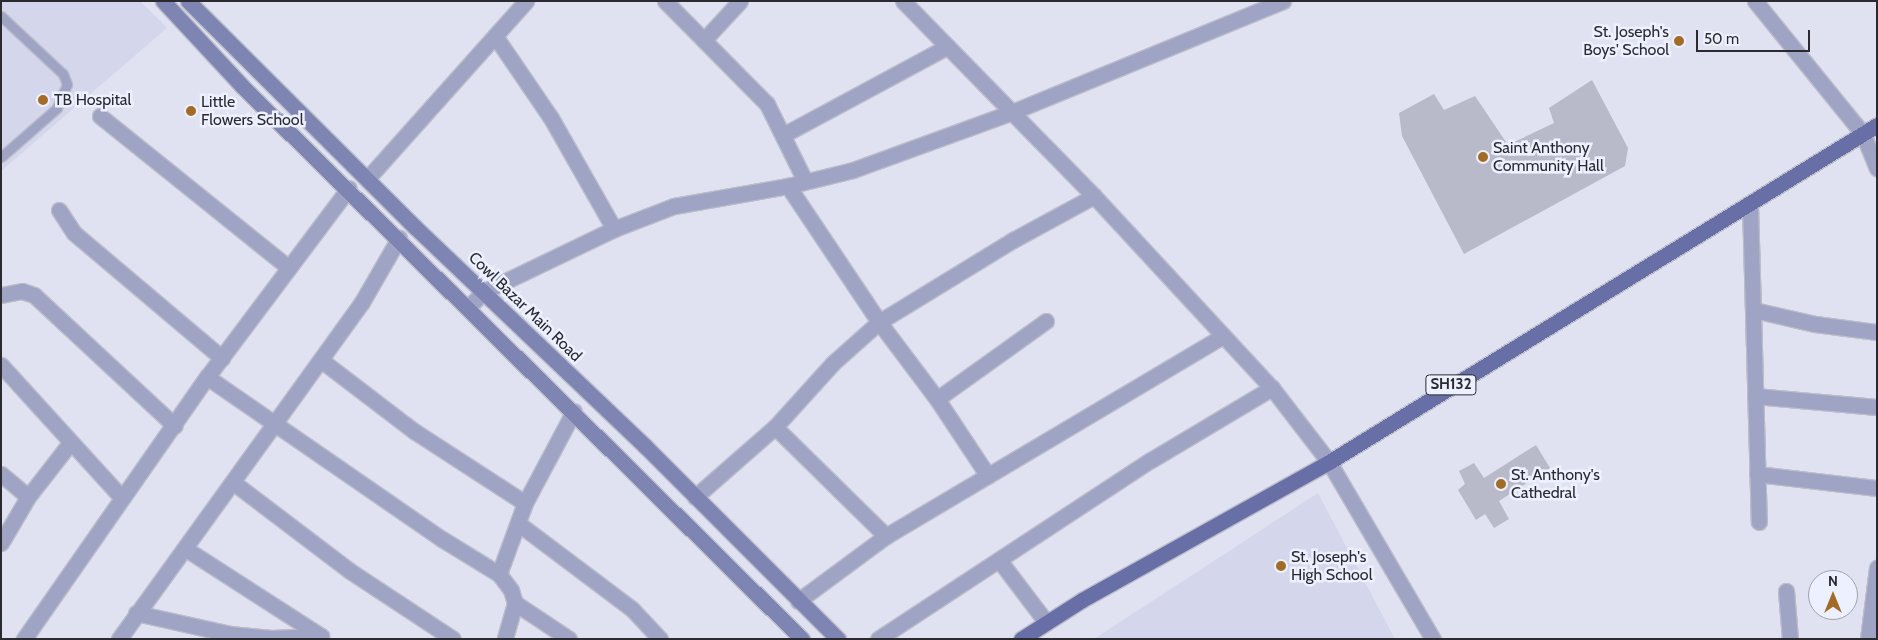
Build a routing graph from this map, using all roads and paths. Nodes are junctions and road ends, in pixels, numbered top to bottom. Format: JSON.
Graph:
{"nodes":[{"id":1,"x":163,"y":1,"type":"edge"},
{"id":2,"x":188,"y":1,"type":"edge"},
{"id":3,"x":526,"y":1,"type":"edge"},
{"id":4,"x":665,"y":1,"type":"edge"},
{"id":5,"x":740,"y":1,"type":"edge"},
{"id":6,"x":903,"y":1,"type":"edge"},
{"id":7,"x":1283,"y":1,"type":"edge"},
{"id":8,"x":1755,"y":1,"type":"edge"},
{"id":9,"x":1,"y":16,"type":"edge"},
{"id":10,"x":495,"y":36,"type":"junction"},
{"id":11,"x":704,"y":40,"type":"junction"},
{"id":12,"x":948,"y":46,"type":"junction"},
{"id":13,"x":1012,"y":112,"type":"junction"},
{"id":14,"x":100,"y":116,"type":"dead end"},
{"id":15,"x":1877,"y":125,"type":"edge"},
{"id":16,"x":1863,"y":134,"type":"junction"},
{"id":17,"x":783,"y":135,"type":"junction"},
{"id":18,"x":1,"y":157,"type":"edge"},
{"id":19,"x":1877,"y":168,"type":"edge"},
{"id":20,"x":367,"y":179,"type":"junction"},
{"id":21,"x":805,"y":181,"type":"junction"},
{"id":22,"x":788,"y":186,"type":"junction"},
{"id":23,"x":349,"y":188,"type":"junction"},
{"id":24,"x":1094,"y":196,"type":"junction"},
{"id":25,"x":1750,"y":205,"type":"junction"},
{"id":26,"x":59,"y":210,"type":"dead end"},
{"id":27,"x":614,"y":229,"type":"junction"},
{"id":28,"x":399,"y":238,"type":"junction"},
{"id":29,"x":288,"y":267,"type":"junction"},
{"id":30,"x":483,"y":292,"type":"junction"},
{"id":31,"x":1,"y":295,"type":"edge"},
{"id":32,"x":469,"y":307,"type":"junction"},
{"id":33,"x":1754,"y":310,"type":"junction"},
{"id":34,"x":879,"y":322,"type":"junction"},
{"id":35,"x":1046,"y":322,"type":"dead end"},
{"id":36,"x":1877,"y":332,"type":"edge"},
{"id":37,"x":1223,"y":336,"type":"junction"},
{"id":38,"x":222,"y":358,"type":"junction"},
{"id":39,"x":321,"y":360,"type":"junction"},
{"id":40,"x":1,"y":365,"type":"edge"},
{"id":41,"x":207,"y":377,"type":"junction"},
{"id":42,"x":1272,"y":388,"type":"junction"},
{"id":43,"x":1755,"y":396,"type":"junction"},
{"id":44,"x":937,"y":400,"type":"junction"},
{"id":45,"x":1877,"y":407,"type":"edge"},
{"id":46,"x":574,"y":411,"type":"junction"},
{"id":47,"x":274,"y":424,"type":"junction"},
{"id":48,"x":174,"y":426,"type":"junction"},
{"id":49,"x":775,"y":426,"type":"junction"},
{"id":50,"x":70,"y":443,"type":"junction"},
{"id":51,"x":1329,"y":462,"type":"junction"},
{"id":52,"x":1,"y":474,"type":"edge"},
{"id":53,"x":1757,"y":474,"type":"junction"},
{"id":54,"x":988,"y":476,"type":"junction"},
{"id":55,"x":234,"y":484,"type":"junction"},
{"id":56,"x":1877,"y":488,"type":"edge"},
{"id":57,"x":28,"y":497,"type":"junction"},
{"id":58,"x":121,"y":497,"type":"junction"},
{"id":59,"x":695,"y":497,"type":"junction"},
{"id":60,"x":525,"y":503,"type":"junction"},
{"id":61,"x":1758,"y":522,"type":"dead end"},
{"id":62,"x":519,"y":524,"type":"junction"},
{"id":63,"x":886,"y":536,"type":"junction"},
{"id":64,"x":1,"y":543,"type":"edge"},
{"id":65,"x":186,"y":550,"type":"junction"},
{"id":66,"x":999,"y":560,"type":"junction"},
{"id":67,"x":1877,"y":568,"type":"edge"},
{"id":68,"x":499,"y":574,"type":"junction"},
{"id":69,"x":1786,"y":591,"type":"dead end"},
{"id":70,"x":798,"y":601,"type":"junction"},
{"id":71,"x":515,"y":603,"type":"junction"},
{"id":72,"x":136,"y":613,"type":"junction"},
{"id":73,"x":1046,"y":622,"type":"junction"},
{"id":74,"x":323,"y":637,"type":"edge"},
{"id":75,"x":24,"y":639,"type":"edge"},
{"id":76,"x":119,"y":639,"type":"edge"},
{"id":77,"x":453,"y":639,"type":"edge"},
{"id":78,"x":505,"y":639,"type":"edge"},
{"id":79,"x":570,"y":639,"type":"edge"},
{"id":80,"x":660,"y":639,"type":"edge"},
{"id":81,"x":802,"y":639,"type":"edge"},
{"id":82,"x":838,"y":639,"type":"edge"},
{"id":83,"x":878,"y":639,"type":"edge"},
{"id":84,"x":1021,"y":639,"type":"edge"},
{"id":85,"x":1433,"y":639,"type":"edge"},
{"id":86,"x":1790,"y":639,"type":"edge"},
{"id":87,"x":1868,"y":639,"type":"edge"}],
"edges":[{"from":1,"to":23,"type":"street"},
{"from":2,"to":20,"type":"street","name":"Cowl Bazar Main Road"},
{"from":3,"to":10,"type":"street"},
{"from":4,"to":11,"type":"street"},
{"from":5,"to":11,"type":"street"},
{"from":6,"to":12,"type":"street"},
{"from":7,"to":13,"type":"street"},
{"from":8,"to":16,"type":"street"},
{"from":9,"to":18,"type":"lane"},
{"from":10,"to":20,"type":"street"},
{"from":10,"to":27,"type":"street"},
{"from":11,"to":17,"type":"street"},
{"from":12,"to":13,"type":"street"},
{"from":12,"to":17,"type":"street"},
{"from":13,"to":21,"type":"street"},
{"from":13,"to":24,"type":"street"},
{"from":14,"to":29,"type":"street"},
{"from":15,"to":16,"type":"main road","number":"SH132"},
{"from":16,"to":19,"type":"street"},
{"from":16,"to":25,"type":"main road","number":"SH132"},
{"from":17,"to":21,"type":"street"},
{"from":20,"to":30,"type":"street","name":"Cowl Bazar Main Road"},
{"from":21,"to":22,"type":"street"},
{"from":22,"to":27,"type":"street"},
{"from":22,"to":34,"type":"street"},
{"from":23,"to":28,"type":"street"},
{"from":23,"to":29,"type":"street"},
{"from":24,"to":34,"type":"street"},
{"from":24,"to":37,"type":"street"},
{"from":25,"to":33,"type":"street"},
{"from":25,"to":51,"type":"main road","number":"SH132"},
{"from":26,"to":38,"type":"street"},
{"from":27,"to":30,"type":"street"},
{"from":28,"to":32,"type":"street"},
{"from":28,"to":39,"type":"street"},
{"from":29,"to":38,"type":"street"},
{"from":30,"to":32,"type":"street"},
{"from":30,"to":59,"type":"street","name":"Cowl Bazar Main Road"},
{"from":31,"to":48,"type":"street"},
{"from":32,"to":46,"type":"street"},
{"from":33,"to":36,"type":"street"},
{"from":33,"to":43,"type":"street"},
{"from":34,"to":44,"type":"street"},
{"from":34,"to":49,"type":"street"},
{"from":35,"to":44,"type":"street"},
{"from":37,"to":42,"type":"street"},
{"from":37,"to":54,"type":"street"},
{"from":38,"to":41,"type":"street"},
{"from":39,"to":47,"type":"street"},
{"from":39,"to":60,"type":"street"},
{"from":40,"to":50,"type":"street"},
{"from":41,"to":47,"type":"street"},
{"from":41,"to":48,"type":"street"},
{"from":42,"to":51,"type":"street"},
{"from":42,"to":66,"type":"street"},
{"from":43,"to":45,"type":"street"},
{"from":43,"to":53,"type":"street"},
{"from":44,"to":54,"type":"street"},
{"from":46,"to":60,"type":"street"},
{"from":46,"to":81,"type":"street"},
{"from":47,"to":55,"type":"street"},
{"from":47,"to":68,"type":"street"},
{"from":48,"to":58,"type":"street"},
{"from":49,"to":59,"type":"street"},
{"from":49,"to":63,"type":"street"},
{"from":50,"to":57,"type":"street"},
{"from":50,"to":58,"type":"street"},
{"from":51,"to":73,"type":"main road","number":"SH132"},
{"from":51,"to":85,"type":"street"},
{"from":52,"to":57,"type":"street"},
{"from":53,"to":56,"type":"street"},
{"from":53,"to":61,"type":"street"},
{"from":54,"to":63,"type":"street"},
{"from":55,"to":65,"type":"street"},
{"from":55,"to":77,"type":"street"},
{"from":57,"to":64,"type":"street"},
{"from":58,"to":75,"type":"street"},
{"from":59,"to":70,"type":"street","name":"Cowl Bazar Main Road"},
{"from":60,"to":62,"type":"street"},
{"from":62,"to":68,"type":"street"},
{"from":62,"to":80,"type":"street"},
{"from":63,"to":70,"type":"street"},
{"from":65,"to":72,"type":"street"},
{"from":65,"to":74,"type":"street"},
{"from":66,"to":73,"type":"street"},
{"from":66,"to":83,"type":"street"},
{"from":67,"to":87,"type":"street"},
{"from":68,"to":71,"type":"street"},
{"from":69,"to":86,"type":"street"},
{"from":70,"to":82,"type":"street","name":"Cowl Bazar Main Road"},
{"from":71,"to":78,"type":"street"},
{"from":71,"to":79,"type":"street"},
{"from":72,"to":74,"type":"street"},
{"from":72,"to":76,"type":"street"},
{"from":73,"to":84,"type":"main road","number":"SH132"}]}
